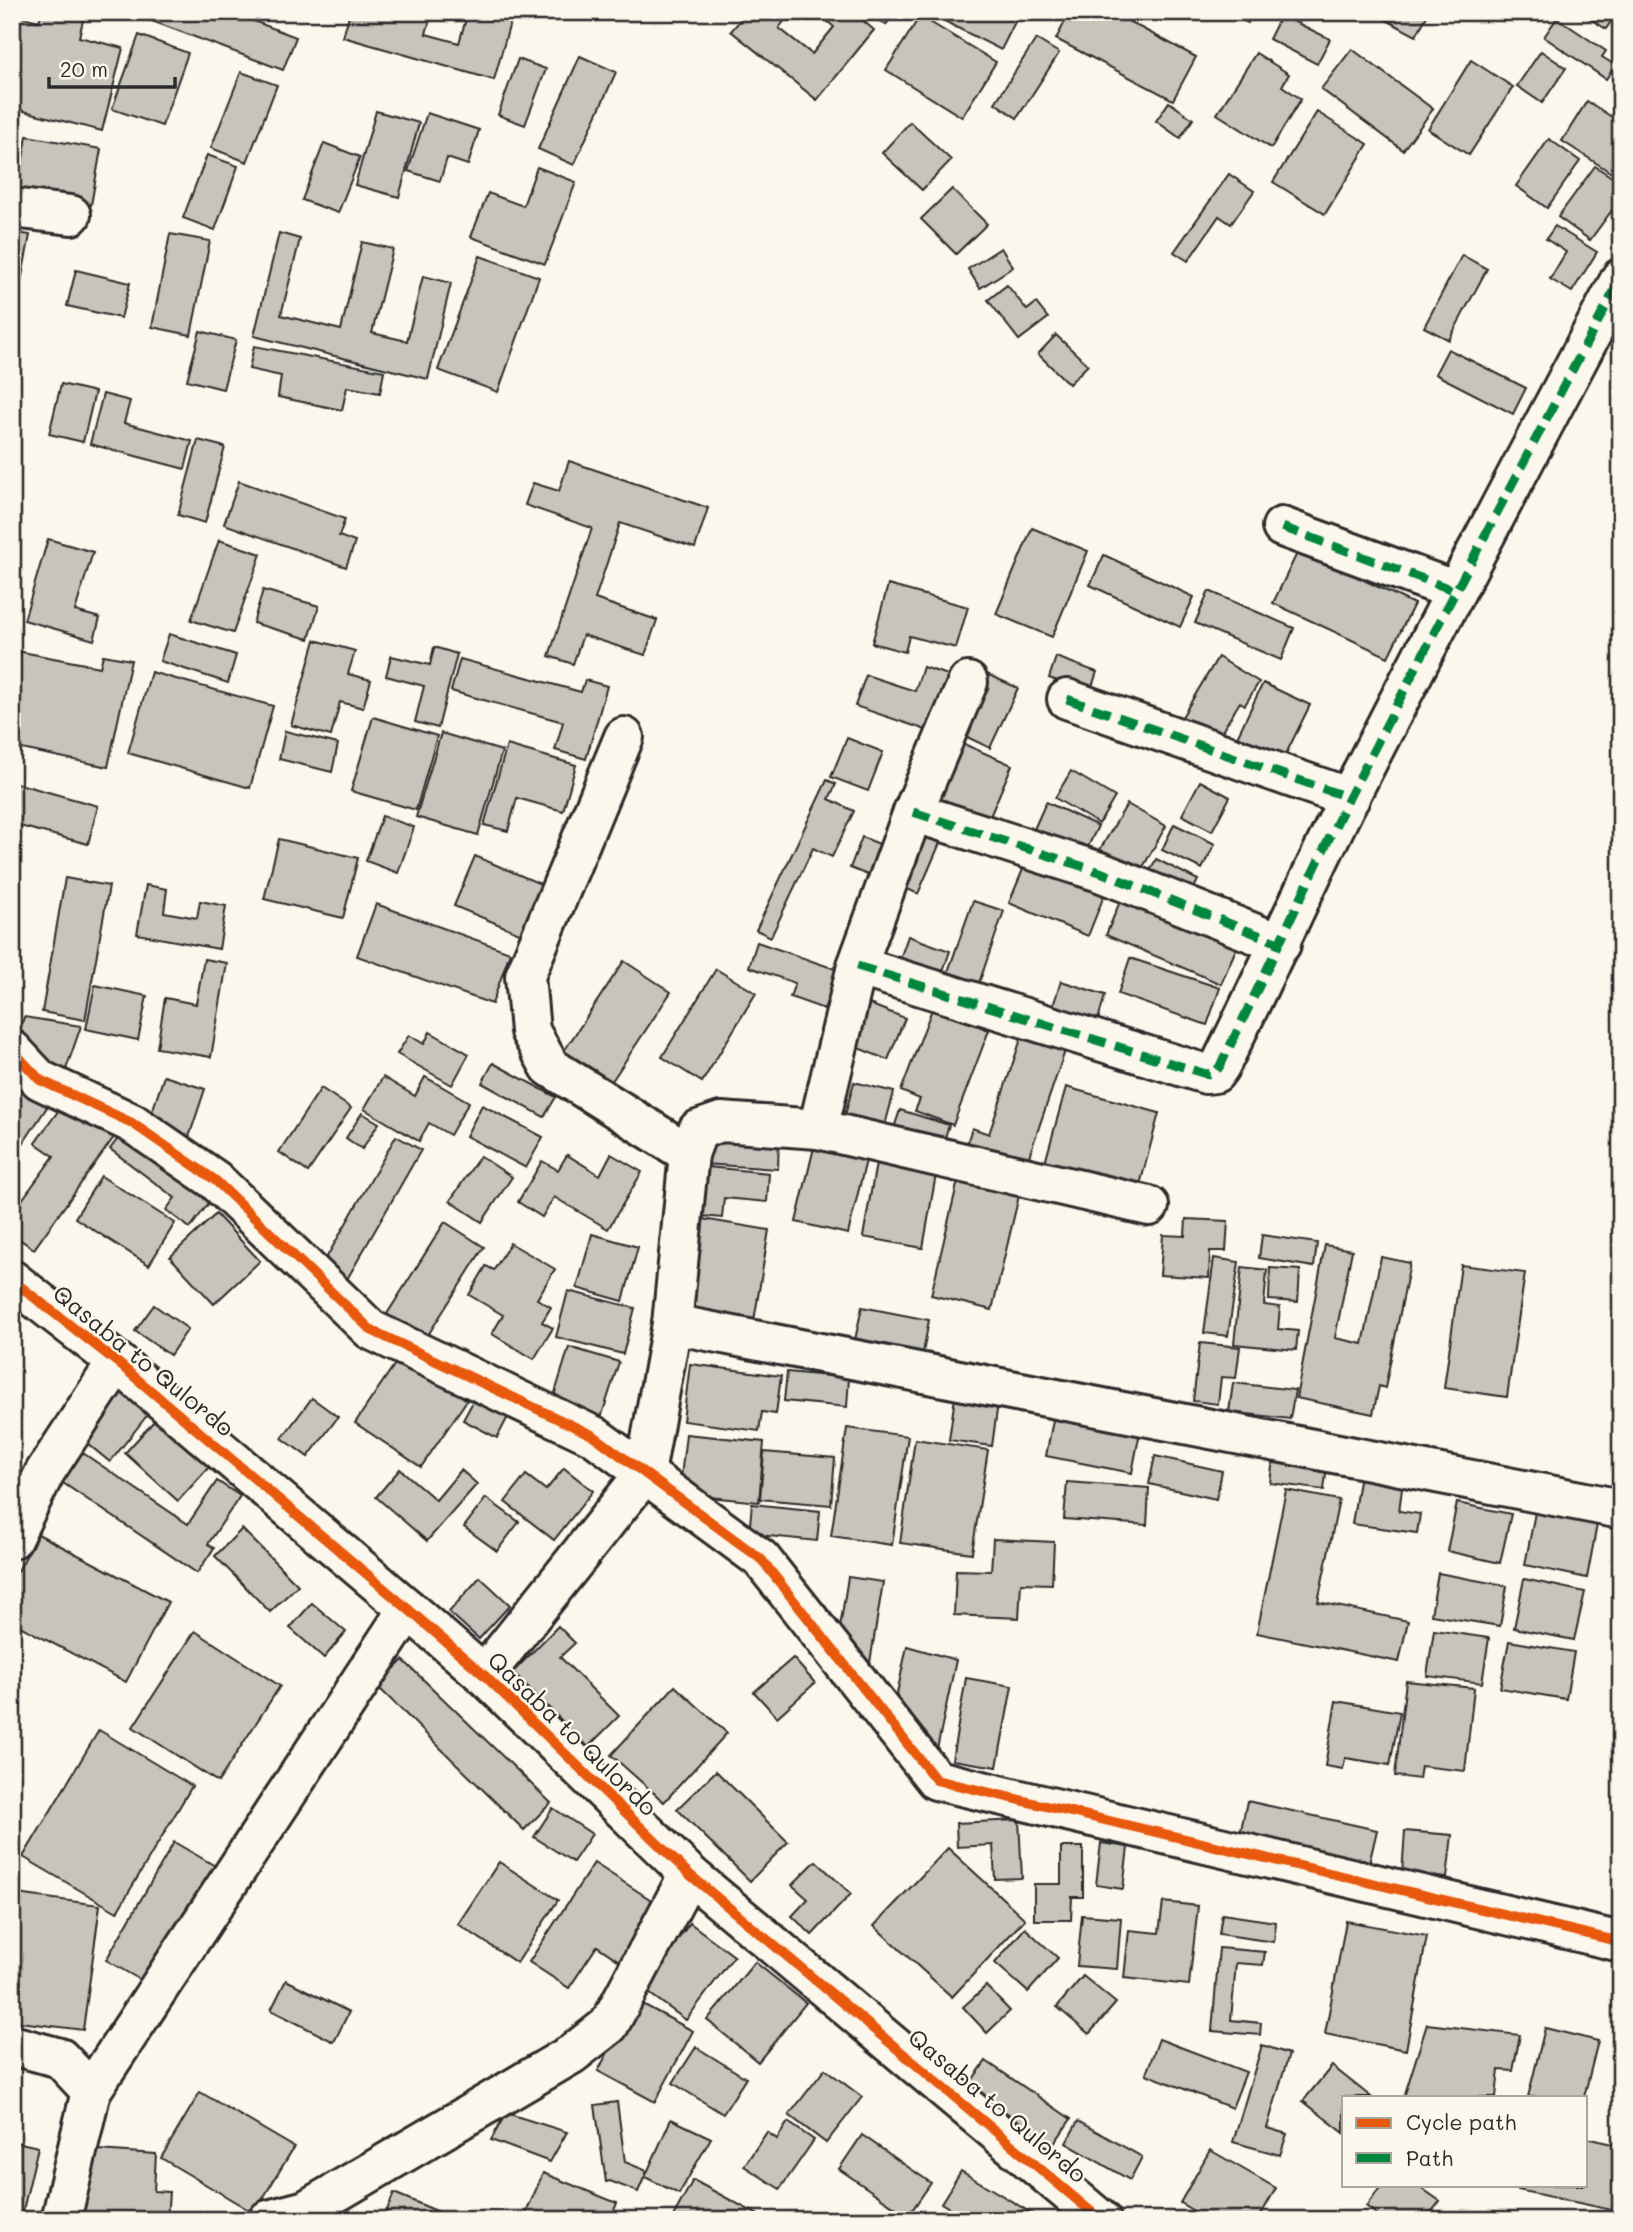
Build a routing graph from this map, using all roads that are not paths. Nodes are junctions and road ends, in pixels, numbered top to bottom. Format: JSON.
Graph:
{"nodes":[{"id":1,"x":12,"y":208,"type":"edge"},
{"id":2,"x":71,"y":215,"type":"dead end"},
{"id":3,"x":1621,"y":278,"type":"edge"},
{"id":4,"x":1282,"y":527,"type":"dead end"},
{"id":5,"x":1456,"y":590,"type":"junction"},
{"id":6,"x":968,"y":682,"type":"dead end"},
{"id":7,"x":1067,"y":699,"type":"dead end"},
{"id":8,"x":624,"y":737,"type":"dead end"},
{"id":9,"x":1350,"y":798,"type":"junction"},
{"id":10,"x":913,"y":811,"type":"junction"},
{"id":11,"x":1281,"y":944,"type":"junction"},
{"id":12,"x":857,"y":965,"type":"junction"},
{"id":13,"x":12,"y":1051,"type":"edge"},
{"id":14,"x":818,"y":1129,"type":"junction"},
{"id":15,"x":688,"y":1154,"type":"junction"},
{"id":16,"x":1149,"y":1206,"type":"dead end"},
{"id":17,"x":12,"y":1280,"type":"edge"},
{"id":18,"x":673,"y":1324,"type":"junction"},
{"id":19,"x":117,"y":1362,"type":"junction"},
{"id":20,"x":645,"y":1473,"type":"junction"},
{"id":21,"x":1621,"y":1509,"type":"edge"},
{"id":22,"x":12,"y":1539,"type":"edge"},
{"id":23,"x":408,"y":1609,"type":"junction"},
{"id":24,"x":484,"y":1675,"type":"junction"},
{"id":25,"x":689,"y":1874,"type":"junction"},
{"id":26,"x":1621,"y":1942,"type":"edge"},
{"id":27,"x":12,"y":2045,"type":"edge"},
{"id":28,"x":91,"y":2091,"type":"junction"},
{"id":29,"x":304,"y":2215,"type":"edge"},
{"id":30,"x":61,"y":2220,"type":"edge"},
{"id":31,"x":268,"y":2220,"type":"edge"},
{"id":32,"x":1101,"y":2220,"type":"edge"}],
"edges":[{"from":1,"to":2,"type":"street"},
{"from":3,"to":5,"type":"street"},
{"from":4,"to":5,"type":"street"},
{"from":5,"to":9,"type":"street"},
{"from":6,"to":10,"type":"street"},
{"from":7,"to":9,"type":"street"},
{"from":8,"to":15,"type":"street"},
{"from":9,"to":11,"type":"street"},
{"from":10,"to":11,"type":"street"},
{"from":10,"to":12,"type":"street"},
{"from":11,"to":12,"type":"street"},
{"from":12,"to":14,"type":"street"},
{"from":13,"to":20,"type":"street"},
{"from":14,"to":15,"type":"street"},
{"from":14,"to":16,"type":"street"},
{"from":15,"to":18,"type":"street"},
{"from":17,"to":19,"type":"street","name":"Qasaba to Qulordo"},
{"from":18,"to":20,"type":"street"},
{"from":18,"to":21,"type":"street"},
{"from":19,"to":22,"type":"street"},
{"from":19,"to":23,"type":"street","name":"Qasaba to Qulordo"},
{"from":20,"to":24,"type":"street"},
{"from":20,"to":26,"type":"street"},
{"from":23,"to":24,"type":"street","name":"Qasaba to Qulordo"},
{"from":23,"to":28,"type":"street"},
{"from":24,"to":25,"type":"street","name":"Qasaba to Qulordo"},
{"from":25,"to":29,"type":"street"},
{"from":25,"to":32,"type":"street","name":"Qasaba to Qulordo"},
{"from":27,"to":28,"type":"street"},
{"from":28,"to":30,"type":"street"},
{"from":29,"to":31,"type":"street"}]}
